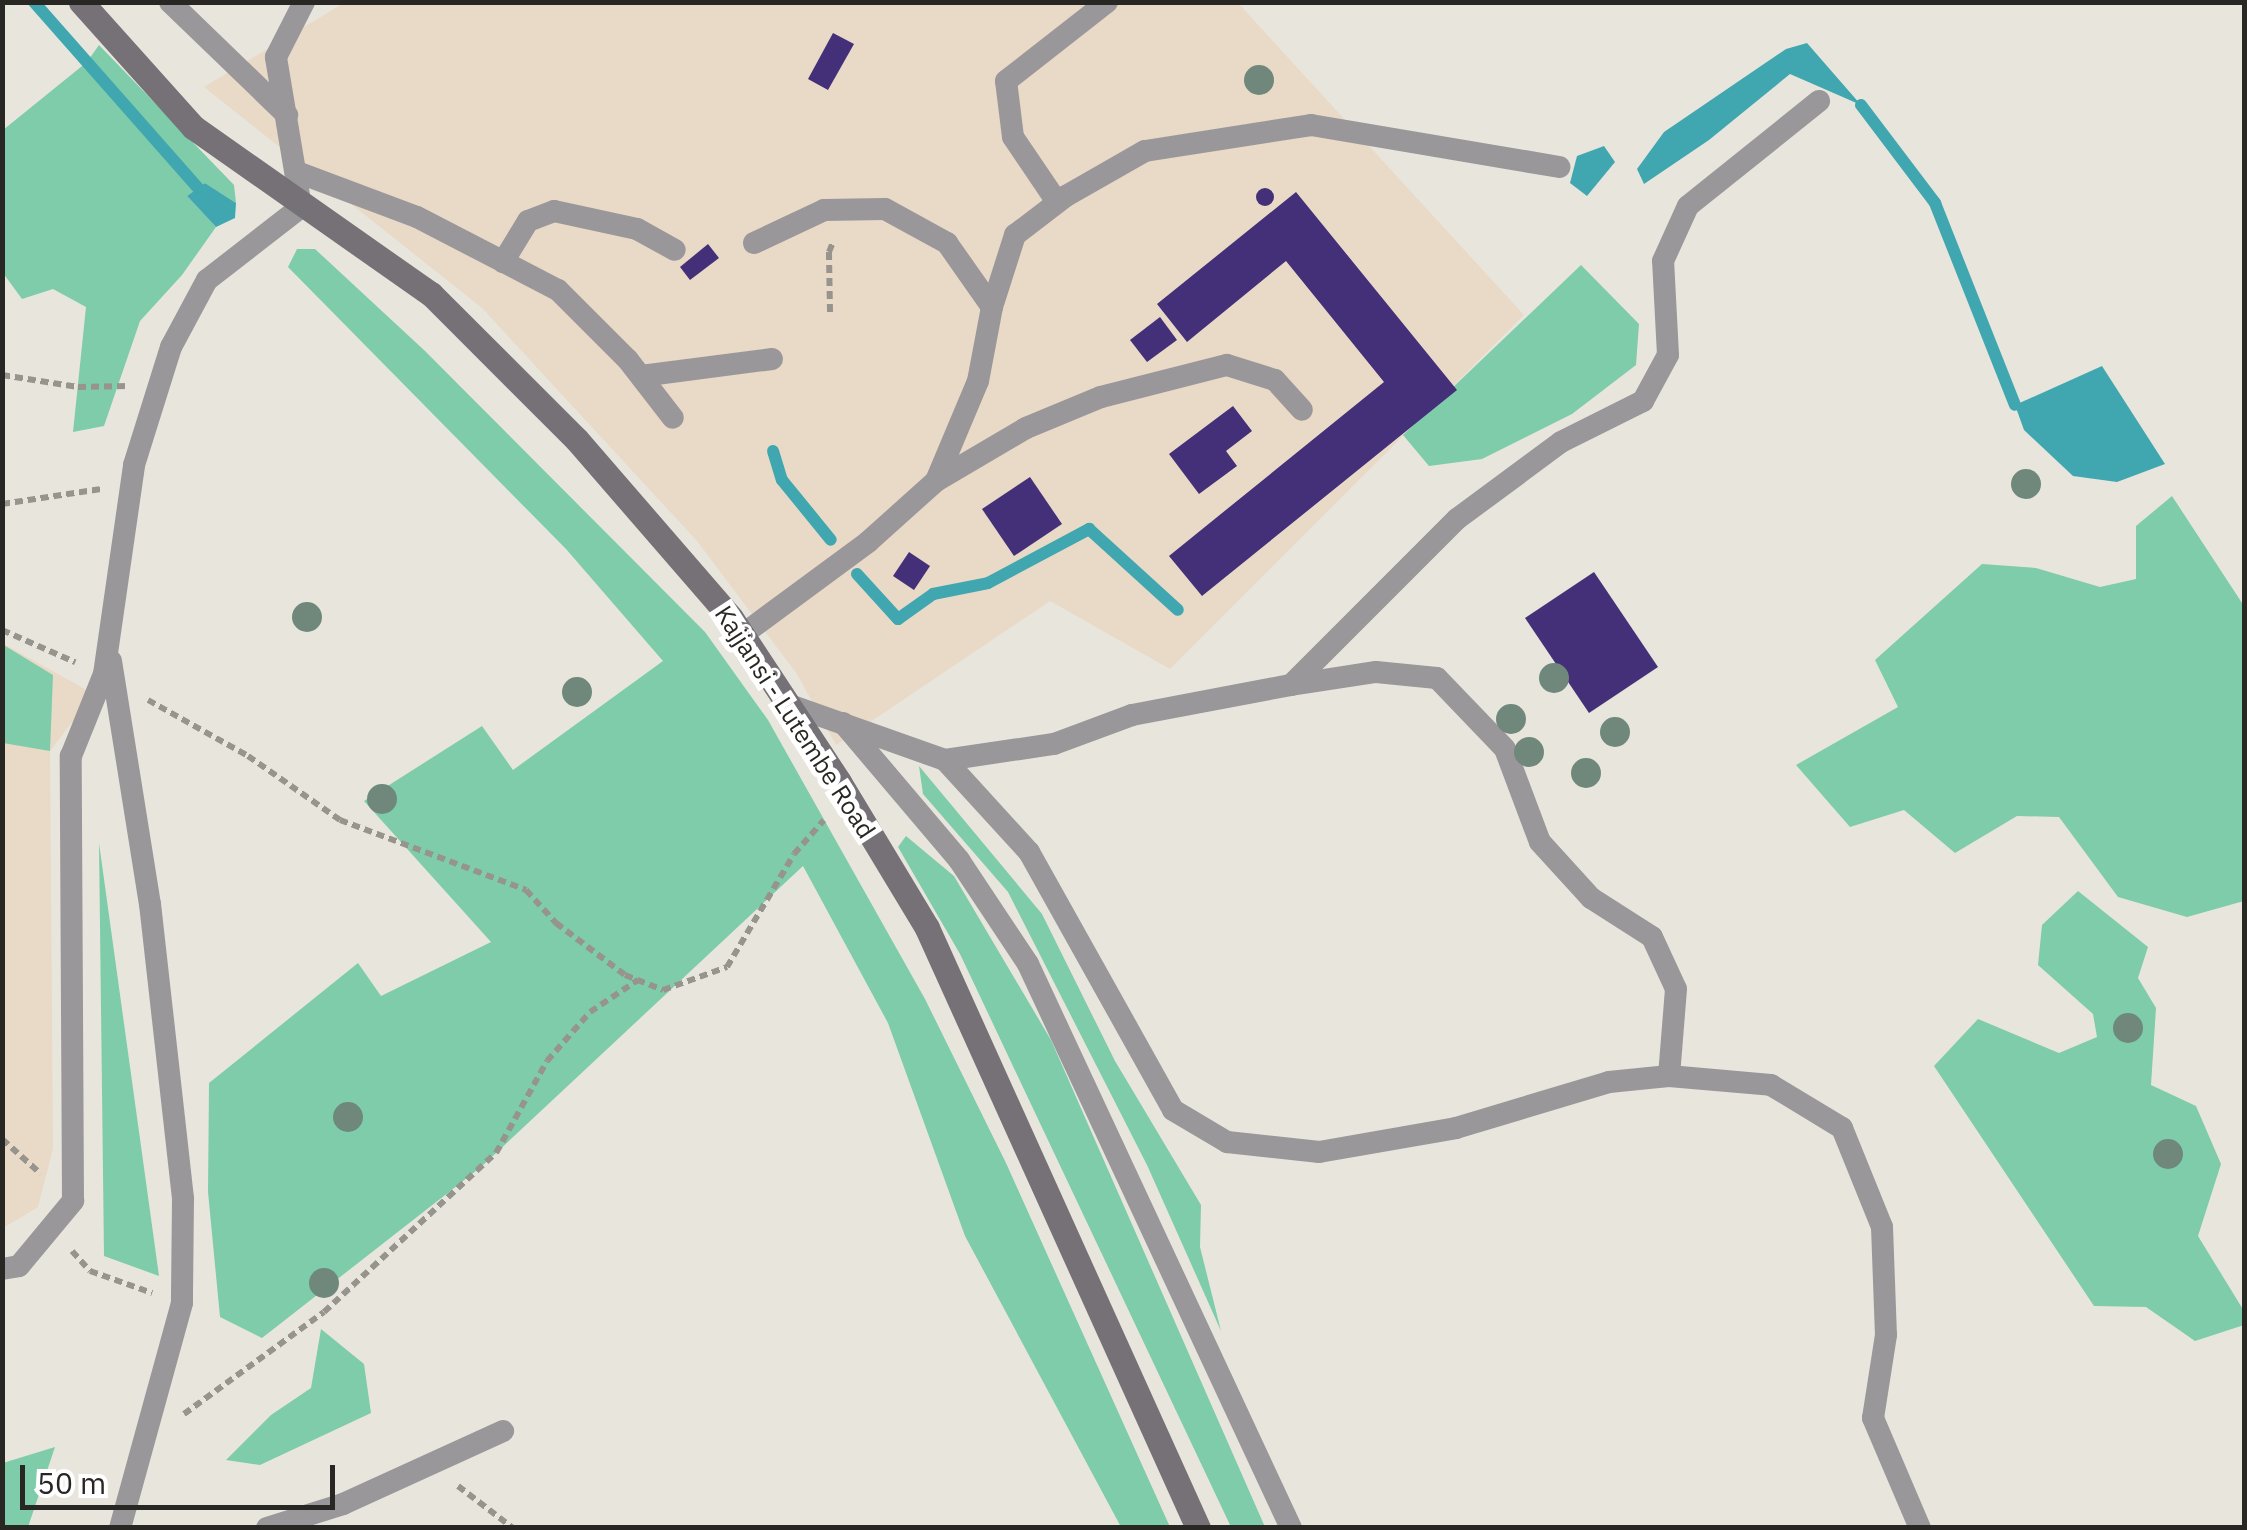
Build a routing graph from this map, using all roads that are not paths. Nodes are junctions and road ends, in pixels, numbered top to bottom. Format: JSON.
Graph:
{"nodes":[{"id":1,"x":82,"y":2,"type":"edge"},
{"id":2,"x":170,"y":2,"type":"edge"},
{"id":3,"x":304,"y":2,"type":"edge"},
{"id":4,"x":1108,"y":2,"type":"edge"},
{"id":5,"x":1819,"y":101,"type":"dead end"},
{"id":6,"x":288,"y":115,"type":"junction"},
{"id":7,"x":1559,"y":167,"type":"dead end"},
{"id":8,"x":296,"y":172,"type":"junction"},
{"id":9,"x":1057,"y":202,"type":"junction"},
{"id":10,"x":302,"y":207,"type":"junction"},
{"id":11,"x":754,"y":243,"type":"dead end"},
{"id":12,"x":676,"y":250,"type":"dead end"},
{"id":13,"x":504,"y":262,"type":"junction"},
{"id":14,"x":992,"y":307,"type":"junction"},
{"id":15,"x":772,"y":359,"type":"dead end"},
{"id":16,"x":641,"y":376,"type":"junction"},
{"id":17,"x":1302,"y":410,"type":"dead end"},
{"id":18,"x":674,"y":418,"type":"dead end"},
{"id":19,"x":936,"y":481,"type":"junction"},
{"id":20,"x":742,"y":636,"type":"junction"},
{"id":21,"x":108,"y":675,"type":"junction"},
{"id":22,"x":1291,"y":685,"type":"junction"},
{"id":23,"x":787,"y":704,"type":"junction"},
{"id":24,"x":840,"y":721,"type":"junction"},
{"id":25,"x":945,"y":760,"type":"junction"},
{"id":26,"x":1669,"y":1076,"type":"junction"},
{"id":27,"x":2,"y":1268,"type":"edge"},
{"id":28,"x":504,"y":1431,"type":"dead end"},
{"id":29,"x":120,"y":1528,"type":"edge"},
{"id":30,"x":267,"y":1528,"type":"edge"},
{"id":31,"x":1198,"y":1528,"type":"edge"},
{"id":32,"x":1291,"y":1528,"type":"edge"},
{"id":33,"x":1920,"y":1528,"type":"edge"}],
"edges":[{"from":1,"to":10,"type":"street","name":"Kajjansi - Lutembe Road"},
{"from":2,"to":6,"type":"lane"},
{"from":3,"to":6,"type":"lane"},
{"from":4,"to":9,"type":"lane"},
{"from":5,"to":22,"type":"lane"},
{"from":6,"to":8,"type":"lane"},
{"from":7,"to":9,"type":"lane"},
{"from":8,"to":10,"type":"lane"},
{"from":8,"to":13,"type":"lane"},
{"from":9,"to":14,"type":"lane"},
{"from":10,"to":20,"type":"street","name":"Kajjansi - Lutembe Road"},
{"from":10,"to":21,"type":"lane"},
{"from":11,"to":14,"type":"lane"},
{"from":12,"to":13,"type":"lane"},
{"from":13,"to":16,"type":"lane"},
{"from":14,"to":19,"type":"lane"},
{"from":15,"to":16,"type":"lane"},
{"from":16,"to":18,"type":"lane"},
{"from":17,"to":19,"type":"lane"},
{"from":19,"to":20,"type":"lane"},
{"from":20,"to":23,"type":"street","name":"Kajjansi - Lutembe Road"},
{"from":21,"to":27,"type":"lane"},
{"from":21,"to":29,"type":"lane"},
{"from":22,"to":25,"type":"lane"},
{"from":22,"to":26,"type":"lane"},
{"from":23,"to":24,"type":"lane"},
{"from":23,"to":31,"type":"street","name":"Kajjansi - Lutembe Road"},
{"from":24,"to":25,"type":"lane"},
{"from":24,"to":32,"type":"lane"},
{"from":25,"to":26,"type":"lane"},
{"from":26,"to":33,"type":"lane"},
{"from":28,"to":30,"type":"lane"}]}
